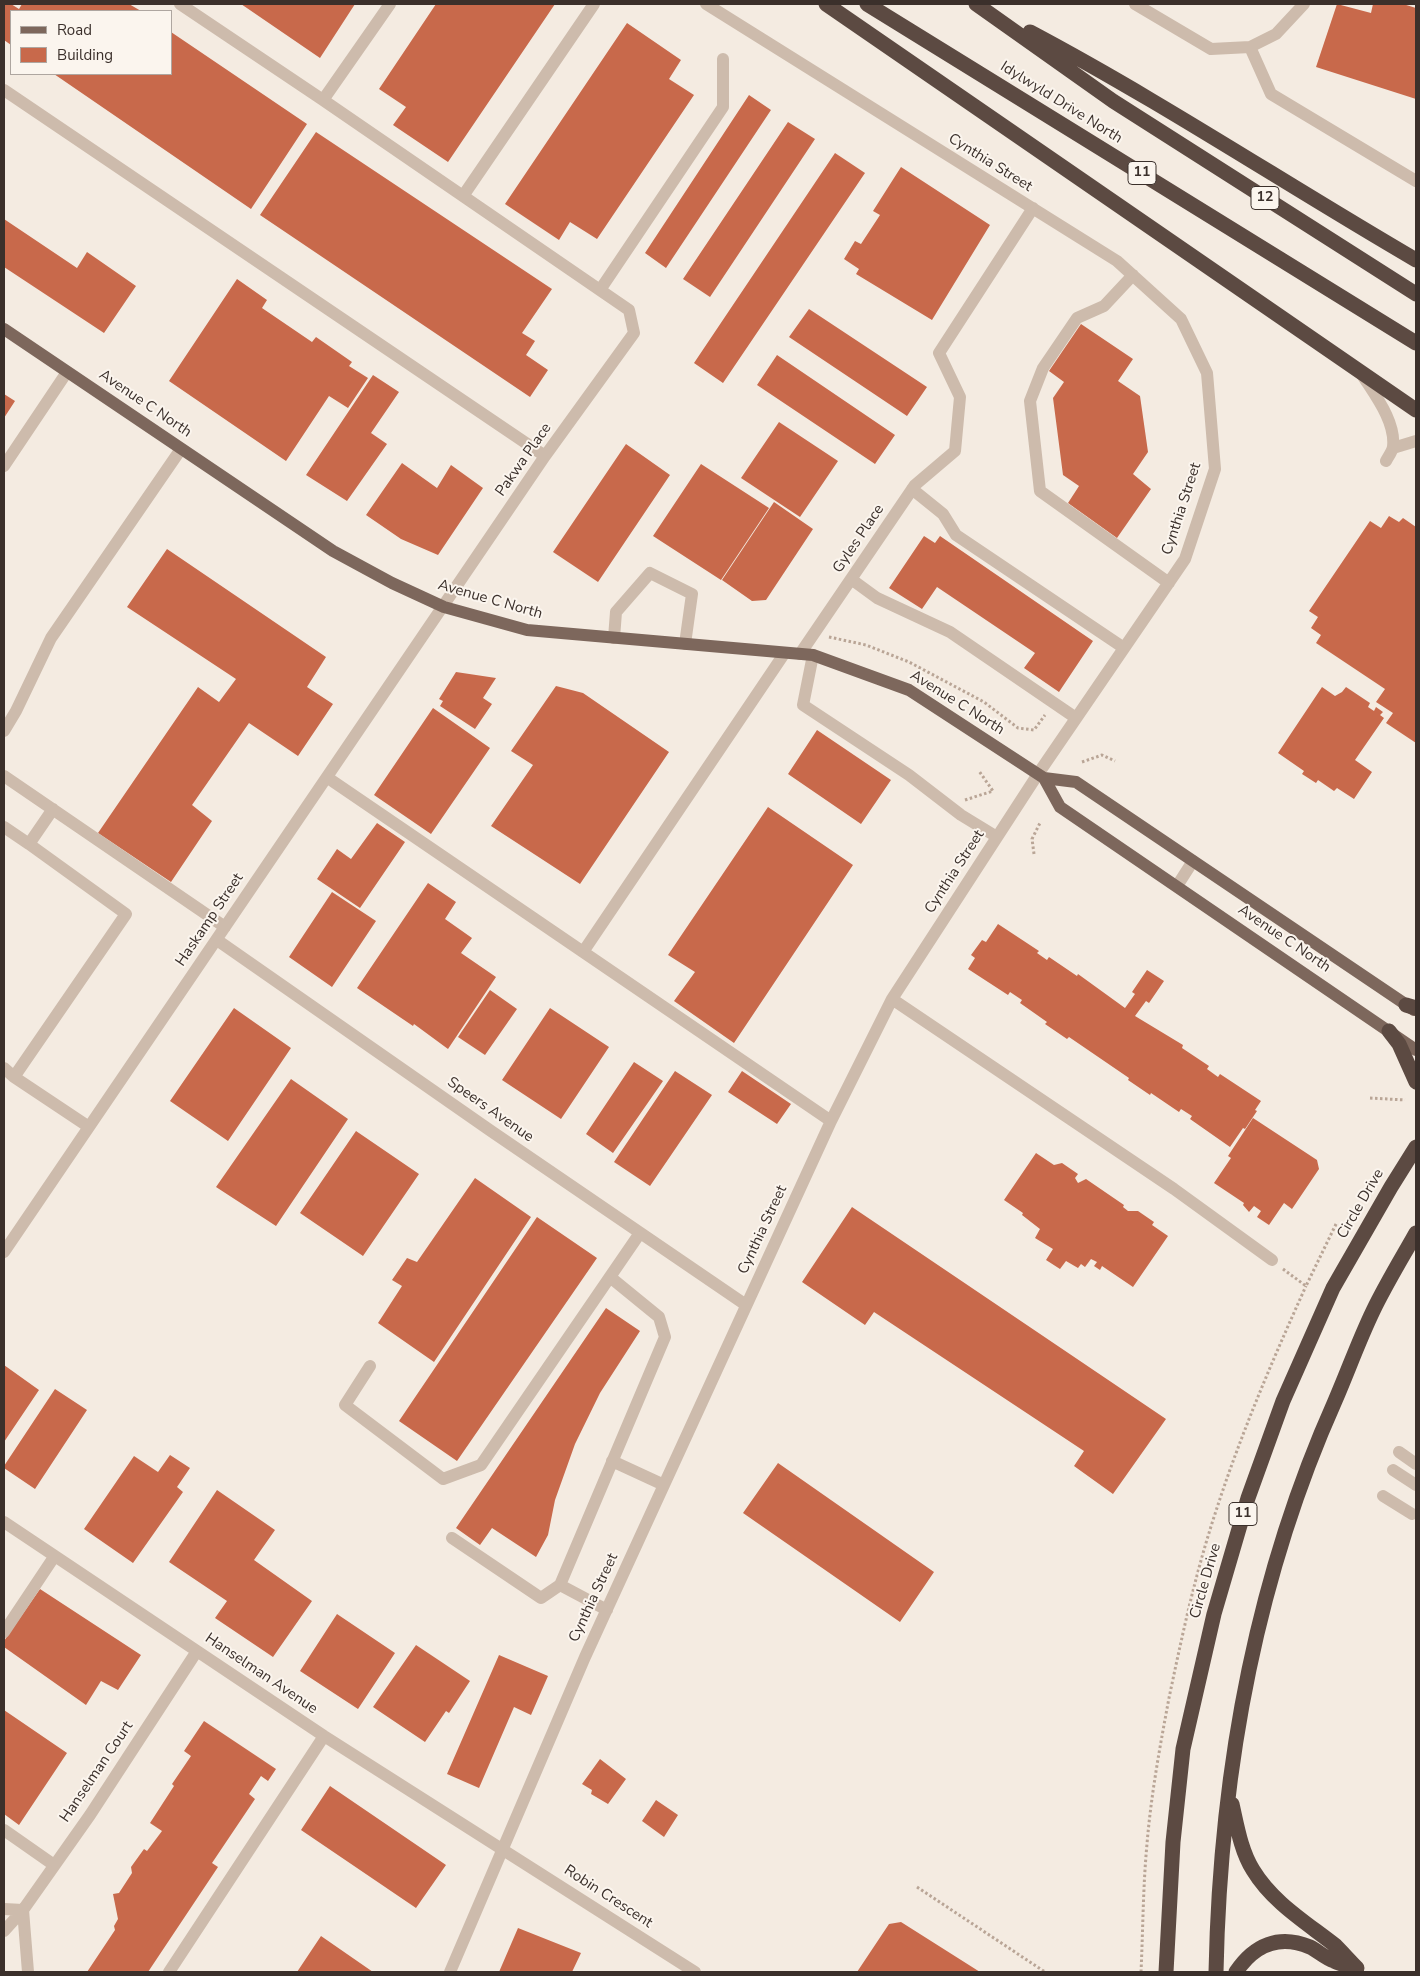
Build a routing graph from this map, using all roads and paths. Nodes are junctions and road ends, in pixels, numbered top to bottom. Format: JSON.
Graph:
{"nodes":[{"id":1,"x":180,"y":4,"type":"edge"},
{"id":2,"x":390,"y":4,"type":"edge"},
{"id":3,"x":594,"y":4,"type":"edge"},
{"id":4,"x":706,"y":4,"type":"edge"},
{"id":5,"x":826,"y":4,"type":"edge"},
{"id":6,"x":867,"y":4,"type":"edge"},
{"id":7,"x":976,"y":4,"type":"edge"},
{"id":8,"x":1135,"y":4,"type":"edge"},
{"id":9,"x":1304,"y":4,"type":"edge"},
{"id":10,"x":1250,"y":47,"type":"junction"},
{"id":11,"x":723,"y":59,"type":"dead end"},
{"id":12,"x":4,"y":90,"type":"edge"},
{"id":13,"x":323,"y":100,"type":"junction"},
{"id":14,"x":1416,"y":181,"type":"edge"},
{"id":15,"x":463,"y":196,"type":"junction"},
{"id":16,"x":1033,"y":208,"type":"junction"},
{"id":17,"x":1416,"y":260,"type":"edge"},
{"id":18,"x":1133,"y":276,"type":"junction"},
{"id":19,"x":600,"y":290,"type":"junction"},
{"id":20,"x":1416,"y":294,"type":"edge"},
{"id":21,"x":4,"y":329,"type":"edge"},
{"id":22,"x":1416,"y":343,"type":"edge"},
{"id":23,"x":1359,"y":371,"type":"junction"},
{"id":24,"x":67,"y":372,"type":"junction"},
{"id":25,"x":1416,"y":410,"type":"edge"},
{"id":26,"x":1416,"y":440,"type":"edge"},
{"id":27,"x":1393,"y":448,"type":"junction"},
{"id":28,"x":181,"y":449,"type":"junction"},
{"id":29,"x":546,"y":456,"type":"junction"},
{"id":30,"x":1386,"y":461,"type":"dead end"},
{"id":31,"x":4,"y":466,"type":"edge"},
{"id":32,"x":912,"y":489,"type":"junction"},
{"id":33,"x":851,"y":579,"type":"junction"},
{"id":34,"x":1169,"y":583,"type":"junction"},
{"id":35,"x":444,"y":607,"type":"junction"},
{"id":36,"x":814,"y":633,"type":"junction"},
{"id":37,"x":614,"y":638,"type":"junction"},
{"id":38,"x":685,"y":644,"type":"junction"},
{"id":39,"x":1124,"y":648,"type":"junction"},
{"id":40,"x":784,"y":654,"type":"junction"},
{"id":41,"x":800,"y":654,"type":"junction"},
{"id":42,"x":813,"y":655,"type":"junction"},
{"id":43,"x":1053,"y":703,"type":"junction"},
{"id":44,"x":1076,"y":718,"type":"junction"},
{"id":45,"x":4,"y":731,"type":"edge"},
{"id":46,"x":1115,"y":761,"type":"dead end"},
{"id":47,"x":1082,"y":762,"type":"dead end"},
{"id":48,"x":979,"y":771,"type":"dead end"},
{"id":49,"x":4,"y":776,"type":"edge"},
{"id":50,"x":1041,"y":776,"type":"junction"},
{"id":51,"x":328,"y":778,"type":"junction"},
{"id":52,"x":53,"y":809,"type":"junction"},
{"id":53,"x":956,"y":811,"type":"junction"},
{"id":54,"x":1040,"y":824,"type":"dead end"},
{"id":55,"x":4,"y":827,"type":"edge"},
{"id":56,"x":996,"y":837,"type":"junction"},
{"id":57,"x":29,"y":844,"type":"junction"},
{"id":58,"x":1034,"y":854,"type":"dead end"},
{"id":59,"x":1193,"y":861,"type":"junction"},
{"id":60,"x":1177,"y":886,"type":"junction"},
{"id":61,"x":225,"y":927,"type":"junction"},
{"id":62,"x":217,"y":940,"type":"junction"},
{"id":63,"x":583,"y":952,"type":"junction"},
{"id":64,"x":892,"y":999,"type":"junction"},
{"id":65,"x":1413,"y":1008,"type":"edge"},
{"id":66,"x":1389,"y":1031,"type":"junction"},
{"id":67,"x":1416,"y":1050,"type":"edge"},
{"id":68,"x":4,"y":1068,"type":"edge"},
{"id":69,"x":14,"y":1077,"type":"junction"},
{"id":70,"x":1416,"y":1082,"type":"edge"},
{"id":71,"x":1370,"y":1098,"type":"dead end"},
{"id":72,"x":1405,"y":1100,"type":"dead end"},
{"id":73,"x":831,"y":1121,"type":"junction"},
{"id":74,"x":89,"y":1127,"type":"junction"},
{"id":75,"x":1416,"y":1133,"type":"edge"},
{"id":76,"x":1415,"y":1149,"type":"edge"},
{"id":77,"x":1337,"y":1222,"type":"dead end"},
{"id":78,"x":640,"y":1233,"type":"junction"},
{"id":79,"x":1416,"y":1233,"type":"edge"},
{"id":80,"x":4,"y":1252,"type":"edge"},
{"id":81,"x":1272,"y":1260,"type":"joint"},
{"id":82,"x":610,"y":1277,"type":"junction"},
{"id":83,"x":746,"y":1305,"type":"junction"},
{"id":84,"x":370,"y":1366,"type":"dead end"},
{"id":85,"x":1399,"y":1452,"type":"dead end"},
{"id":86,"x":612,"y":1461,"type":"junction"},
{"id":87,"x":1416,"y":1464,"type":"edge"},
{"id":88,"x":1393,"y":1470,"type":"dead end"},
{"id":89,"x":664,"y":1485,"type":"junction"},
{"id":90,"x":1416,"y":1485,"type":"edge"},
{"id":91,"x":1383,"y":1496,"type":"dead end"},
{"id":92,"x":1412,"y":1514,"type":"dead end"},
{"id":93,"x":4,"y":1522,"type":"edge"},
{"id":94,"x":452,"y":1538,"type":"dead end"},
{"id":95,"x":54,"y":1557,"type":"junction"},
{"id":96,"x":560,"y":1585,"type":"junction"},
{"id":97,"x":607,"y":1610,"type":"junction"},
{"id":98,"x":4,"y":1632,"type":"edge"},
{"id":99,"x":196,"y":1651,"type":"junction"},
{"id":100,"x":324,"y":1736,"type":"junction"},
{"id":101,"x":1229,"y":1792,"type":"junction"},
{"id":102,"x":4,"y":1830,"type":"edge"},
{"id":103,"x":502,"y":1849,"type":"junction"},
{"id":104,"x":54,"y":1865,"type":"junction"},
{"id":105,"x":916,"y":1887,"type":"dead end"},
{"id":106,"x":4,"y":1909,"type":"edge"},
{"id":107,"x":23,"y":1910,"type":"junction"},
{"id":108,"x":4,"y":1931,"type":"edge"},
{"id":109,"x":1360,"y":1970,"type":"edge"},
{"id":110,"x":28,"y":1972,"type":"edge"},
{"id":111,"x":169,"y":1972,"type":"edge"},
{"id":112,"x":450,"y":1972,"type":"edge"},
{"id":113,"x":696,"y":1972,"type":"edge"},
{"id":114,"x":1046,"y":1972,"type":"edge"},
{"id":115,"x":1166,"y":1972,"type":"edge"},
{"id":116,"x":1216,"y":1972,"type":"edge"},
{"id":117,"x":1236,"y":1972,"type":"edge"}],
"edges":[{"from":1,"to":13,"type":"street"},
{"from":2,"to":13,"type":"street"},
{"from":3,"to":15,"type":"street"},
{"from":4,"to":16,"type":"street","name":"Cynthia Street"},
{"from":5,"to":23,"type":"highway"},
{"from":6,"to":22,"type":"highway","name":"Idylwyld Drive North","number":"11"},
{"from":7,"to":17,"type":"highway"},
{"from":7,"to":20,"type":"highway","name":"Idylwyld Drive North","number":"12"},
{"from":8,"to":10,"type":"street"},
{"from":9,"to":10,"type":"street"},
{"from":10,"to":14,"type":"street"},
{"from":11,"to":19,"type":"street"},
{"from":12,"to":29,"type":"street"},
{"from":13,"to":15,"type":"street"},
{"from":15,"to":19,"type":"street"},
{"from":16,"to":18,"type":"street","name":"Cynthia Street"},
{"from":16,"to":32,"type":"street","name":"Gyles Place"},
{"from":18,"to":34,"type":"street","name":"Cynthia Street"},
{"from":18,"to":34,"type":"street"},
{"from":19,"to":29,"type":"street","name":"Pakwa Place"},
{"from":21,"to":24,"type":"main road","name":"Avenue C North"},
{"from":23,"to":25,"type":"highway"},
{"from":23,"to":27,"type":"street"},
{"from":24,"to":28,"type":"main road","name":"Avenue C North"},
{"from":24,"to":31,"type":"street"},
{"from":26,"to":27,"type":"street"},
{"from":27,"to":30,"type":"street"},
{"from":28,"to":35,"type":"main road","name":"Avenue C North"},
{"from":28,"to":45,"type":"street"},
{"from":29,"to":35,"type":"street","name":"Pakwa Place"},
{"from":32,"to":33,"type":"street","name":"Gyles Place"},
{"from":32,"to":39,"type":"street"},
{"from":33,"to":36,"type":"street","name":"Gyles Place"},
{"from":33,"to":43,"type":"street"},
{"from":34,"to":39,"type":"street","name":"Cynthia Street"},
{"from":35,"to":37,"type":"main road","name":"Avenue C North"},
{"from":35,"to":51,"type":"street","name":"Haskamp Street"},
{"from":36,"to":41,"type":"street","name":"Gyles Place"},
{"from":36,"to":43,"type":"path"},
{"from":37,"to":38,"type":"main road","name":"Avenue C North"},
{"from":37,"to":38,"type":"street"},
{"from":38,"to":40,"type":"main road","name":"Avenue C North"},
{"from":39,"to":44,"type":"street","name":"Cynthia Street"},
{"from":40,"to":41,"type":"main road","name":"Avenue C North"},
{"from":40,"to":63,"type":"street"},
{"from":41,"to":42,"type":"main road","name":"Avenue C North"},
{"from":42,"to":50,"type":"main road","name":"Avenue C North"},
{"from":42,"to":53,"type":"street"},
{"from":43,"to":44,"type":"street"},
{"from":44,"to":50,"type":"street","name":"Cynthia Street"},
{"from":46,"to":47,"type":"path"},
{"from":48,"to":53,"type":"path"},
{"from":49,"to":52,"type":"street"},
{"from":50,"to":56,"type":"street","name":"Cynthia Street"},
{"from":50,"to":59,"type":"main road","name":"Avenue C North"},
{"from":50,"to":60,"type":"main road","name":"Avenue C North"},
{"from":51,"to":61,"type":"street","name":"Haskamp Street"},
{"from":51,"to":63,"type":"street"},
{"from":52,"to":57,"type":"street"},
{"from":52,"to":61,"type":"street"},
{"from":53,"to":56,"type":"street"},
{"from":54,"to":58,"type":"path"},
{"from":55,"to":57,"type":"street"},
{"from":56,"to":64,"type":"street","name":"Cynthia Street"},
{"from":57,"to":69,"type":"street"},
{"from":59,"to":60,"type":"street"},
{"from":59,"to":65,"type":"main road","name":"Avenue C North"},
{"from":60,"to":66,"type":"main road","name":"Avenue C North"},
{"from":61,"to":62,"type":"street","name":"Haskamp Street"},
{"from":62,"to":74,"type":"street","name":"Haskamp Street"},
{"from":62,"to":78,"type":"street","name":"Speers Avenue"},
{"from":63,"to":73,"type":"street"},
{"from":64,"to":73,"type":"street","name":"Cynthia Street"},
{"from":64,"to":81,"type":"street"},
{"from":66,"to":67,"type":"main road","name":"Avenue C North"},
{"from":66,"to":70,"type":"highway"},
{"from":68,"to":69,"type":"street"},
{"from":69,"to":74,"type":"street"},
{"from":71,"to":72,"type":"path"},
{"from":73,"to":83,"type":"street","name":"Cynthia Street"},
{"from":74,"to":80,"type":"street","name":"Haskamp Street"},
{"from":75,"to":76,"type":"highway"},
{"from":76,"to":115,"type":"highway","name":"Circle Drive","number":"11"},
{"from":77,"to":81,"type":"path"},
{"from":78,"to":82,"type":"street"},
{"from":78,"to":83,"type":"street","name":"Speers Avenue"},
{"from":79,"to":101,"type":"highway"},
{"from":82,"to":84,"type":"street"},
{"from":82,"to":86,"type":"street"},
{"from":83,"to":89,"type":"street","name":"Cynthia Street"},
{"from":85,"to":87,"type":"street"},
{"from":86,"to":89,"type":"street"},
{"from":86,"to":96,"type":"street"},
{"from":88,"to":90,"type":"street"},
{"from":89,"to":97,"type":"street","name":"Cynthia Street"},
{"from":91,"to":92,"type":"street"},
{"from":93,"to":95,"type":"street","name":"Hanselman Avenue"},
{"from":94,"to":96,"type":"street"},
{"from":95,"to":98,"type":"street"},
{"from":95,"to":99,"type":"street","name":"Hanselman Avenue"},
{"from":96,"to":97,"type":"street"},
{"from":97,"to":103,"type":"street","name":"Cynthia Street"},
{"from":99,"to":100,"type":"street","name":"Hanselman Avenue"},
{"from":99,"to":104,"type":"street","name":"Hanselman Court"},
{"from":100,"to":103,"type":"street","name":"Hanselman Avenue"},
{"from":100,"to":111,"type":"street"},
{"from":101,"to":109,"type":"highway"},
{"from":101,"to":116,"type":"highway"},
{"from":102,"to":104,"type":"street"},
{"from":103,"to":112,"type":"street","name":"Cynthia Street"},
{"from":103,"to":113,"type":"street","name":"Robin Crescent"},
{"from":104,"to":107,"type":"street","name":"Hanselman Court"},
{"from":105,"to":114,"type":"path"},
{"from":106,"to":107,"type":"street"},
{"from":107,"to":108,"type":"street","name":"Hanselman Court"},
{"from":107,"to":110,"type":"street"},
{"from":109,"to":117,"type":"highway"}]}
